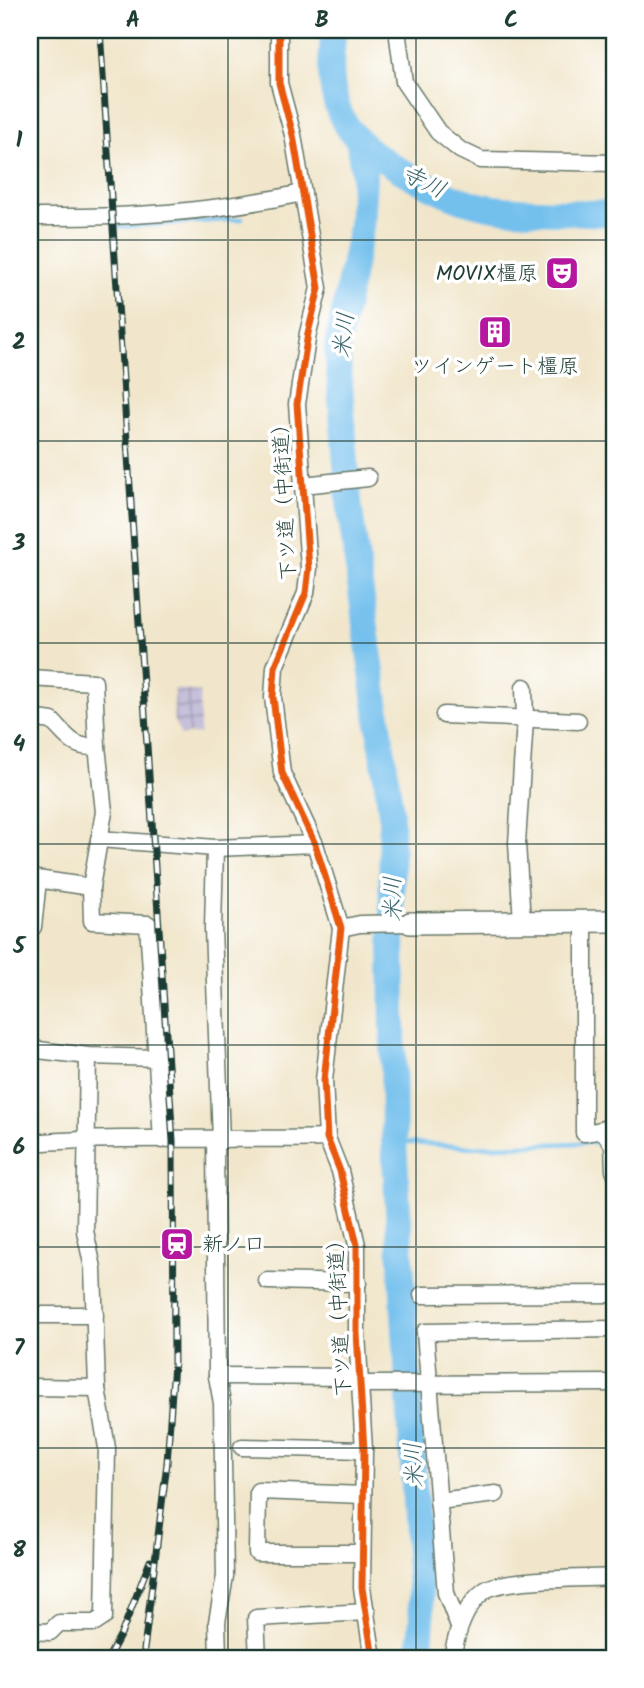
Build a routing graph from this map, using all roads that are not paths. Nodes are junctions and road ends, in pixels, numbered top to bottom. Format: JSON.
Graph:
{"nodes":[{"id":1,"x":279,"y":30,"type":"edge"},
{"id":2,"x":397,"y":30,"type":"edge"},
{"id":3,"x":614,"y":163,"type":"edge"},
{"id":4,"x":303,"y":193,"type":"junction"},
{"id":5,"x":30,"y":217,"type":"edge"},
{"id":6,"x":368,"y":478,"type":"dead end"},
{"id":7,"x":307,"y":485,"type":"junction"},
{"id":8,"x":30,"y":678,"type":"edge"},
{"id":9,"x":524,"y":687,"type":"dead end"},
{"id":10,"x":443,"y":715,"type":"dead end"},
{"id":11,"x":38,"y":719,"type":"dead end"},
{"id":12,"x":525,"y":720,"type":"junction"},
{"id":13,"x":578,"y":722,"type":"dead end"},
{"id":14,"x":97,"y":746,"type":"junction"},
{"id":15,"x":99,"y":839,"type":"junction"},
{"id":16,"x":315,"y":844,"type":"junction"},
{"id":17,"x":215,"y":848,"type":"junction"},
{"id":18,"x":34,"y":879,"type":"edge"},
{"id":19,"x":91,"y":887,"type":"junction"},
{"id":20,"x":584,"y":920,"type":"junction"},
{"id":21,"x":614,"y":921,"type":"edge"},
{"id":22,"x":522,"y":922,"type":"junction"},
{"id":23,"x":410,"y":923,"type":"joint"},
{"id":24,"x":30,"y":927,"type":"edge"},
{"id":25,"x":341,"y":929,"type":"junction"},
{"id":26,"x":30,"y":1049,"type":"edge"},
{"id":27,"x":88,"y":1056,"type":"junction"},
{"id":28,"x":158,"y":1058,"type":"junction"},
{"id":29,"x":87,"y":1138,"type":"junction"},
{"id":30,"x":327,"y":1138,"type":"junction"},
{"id":31,"x":162,"y":1140,"type":"junction"},
{"id":32,"x":218,"y":1141,"type":"junction"},
{"id":33,"x":30,"y":1143,"type":"edge"},
{"id":34,"x":614,"y":1171,"type":"edge"},
{"id":35,"x":267,"y":1281,"type":"dead end"},
{"id":36,"x":358,"y":1283,"type":"junction"},
{"id":37,"x":614,"y":1294,"type":"edge"},
{"id":38,"x":422,"y":1295,"type":"dead end"},
{"id":39,"x":40,"y":1315,"type":"dead end"},
{"id":40,"x":94,"y":1315,"type":"junction"},
{"id":41,"x":614,"y":1329,"type":"edge"},
{"id":42,"x":217,"y":1376,"type":"junction"},
{"id":43,"x":359,"y":1381,"type":"junction"},
{"id":44,"x":424,"y":1383,"type":"junction"},
{"id":45,"x":614,"y":1383,"type":"edge"},
{"id":46,"x":30,"y":1387,"type":"edge"},
{"id":47,"x":97,"y":1388,"type":"junction"},
{"id":48,"x":242,"y":1447,"type":"dead end"},
{"id":49,"x":364,"y":1450,"type":"junction"},
{"id":50,"x":496,"y":1494,"type":"dead end"},
{"id":51,"x":363,"y":1495,"type":"junction"},
{"id":52,"x":438,"y":1501,"type":"junction"},
{"id":53,"x":362,"y":1553,"type":"junction"},
{"id":54,"x":614,"y":1577,"type":"edge"},
{"id":55,"x":367,"y":1612,"type":"junction"},
{"id":56,"x":459,"y":1627,"type":"junction"},
{"id":57,"x":30,"y":1631,"type":"edge"},
{"id":58,"x":218,"y":1658,"type":"edge"},
{"id":59,"x":258,"y":1658,"type":"edge"},
{"id":60,"x":373,"y":1658,"type":"edge"},
{"id":61,"x":452,"y":1658,"type":"edge"}],
"edges":[{"from":1,"to":4,"type":"street","name":"下ツ道（中街道）"},
{"from":2,"to":3,"type":"street"},
{"from":4,"to":5,"type":"street"},
{"from":4,"to":7,"type":"street","name":"下ツ道（中街道）"},
{"from":6,"to":7,"type":"street"},
{"from":7,"to":16,"type":"street","name":"下ツ道（中街道）"},
{"from":8,"to":14,"type":"street"},
{"from":9,"to":12,"type":"street"},
{"from":10,"to":12,"type":"street"},
{"from":11,"to":14,"type":"street"},
{"from":12,"to":13,"type":"street"},
{"from":12,"to":22,"type":"street"},
{"from":14,"to":15,"type":"street"},
{"from":15,"to":17,"type":"street"},
{"from":15,"to":19,"type":"street"},
{"from":16,"to":17,"type":"street"},
{"from":16,"to":25,"type":"street","name":"下ツ道（中街道）"},
{"from":17,"to":32,"type":"street"},
{"from":18,"to":19,"type":"street"},
{"from":18,"to":24,"type":"street"},
{"from":19,"to":28,"type":"street"},
{"from":20,"to":21,"type":"street"},
{"from":20,"to":22,"type":"street"},
{"from":20,"to":34,"type":"street"},
{"from":22,"to":23,"type":"street"},
{"from":23,"to":25,"type":"street"},
{"from":25,"to":30,"type":"street","name":"下ツ道（中街道）"},
{"from":26,"to":27,"type":"street"},
{"from":27,"to":28,"type":"street"},
{"from":27,"to":29,"type":"street"},
{"from":28,"to":31,"type":"street"},
{"from":29,"to":31,"type":"street"},
{"from":29,"to":33,"type":"street"},
{"from":29,"to":40,"type":"street"},
{"from":30,"to":32,"type":"street"},
{"from":30,"to":36,"type":"street","name":"下ツ道（中街道）"},
{"from":31,"to":32,"type":"street"},
{"from":32,"to":42,"type":"street"},
{"from":35,"to":36,"type":"street"},
{"from":36,"to":43,"type":"street","name":"下ツ道（中街道）"},
{"from":37,"to":38,"type":"street"},
{"from":39,"to":40,"type":"street"},
{"from":40,"to":47,"type":"street"},
{"from":41,"to":44,"type":"street"},
{"from":42,"to":43,"type":"street"},
{"from":42,"to":58,"type":"street"},
{"from":43,"to":44,"type":"street"},
{"from":43,"to":49,"type":"street","name":"下ツ道（中街道）"},
{"from":44,"to":45,"type":"street"},
{"from":44,"to":52,"type":"street"},
{"from":46,"to":47,"type":"street"},
{"from":47,"to":57,"type":"street"},
{"from":48,"to":49,"type":"street"},
{"from":49,"to":51,"type":"street","name":"下ツ道（中街道）"},
{"from":50,"to":52,"type":"street"},
{"from":51,"to":53,"type":"street","name":"下ツ道（中街道）"},
{"from":51,"to":53,"type":"street"},
{"from":52,"to":56,"type":"street"},
{"from":53,"to":55,"type":"street","name":"下ツ道（中街道）"},
{"from":54,"to":56,"type":"street"},
{"from":55,"to":59,"type":"street"},
{"from":55,"to":60,"type":"street","name":"下ツ道（中街道）"},
{"from":56,"to":61,"type":"street"}]}
